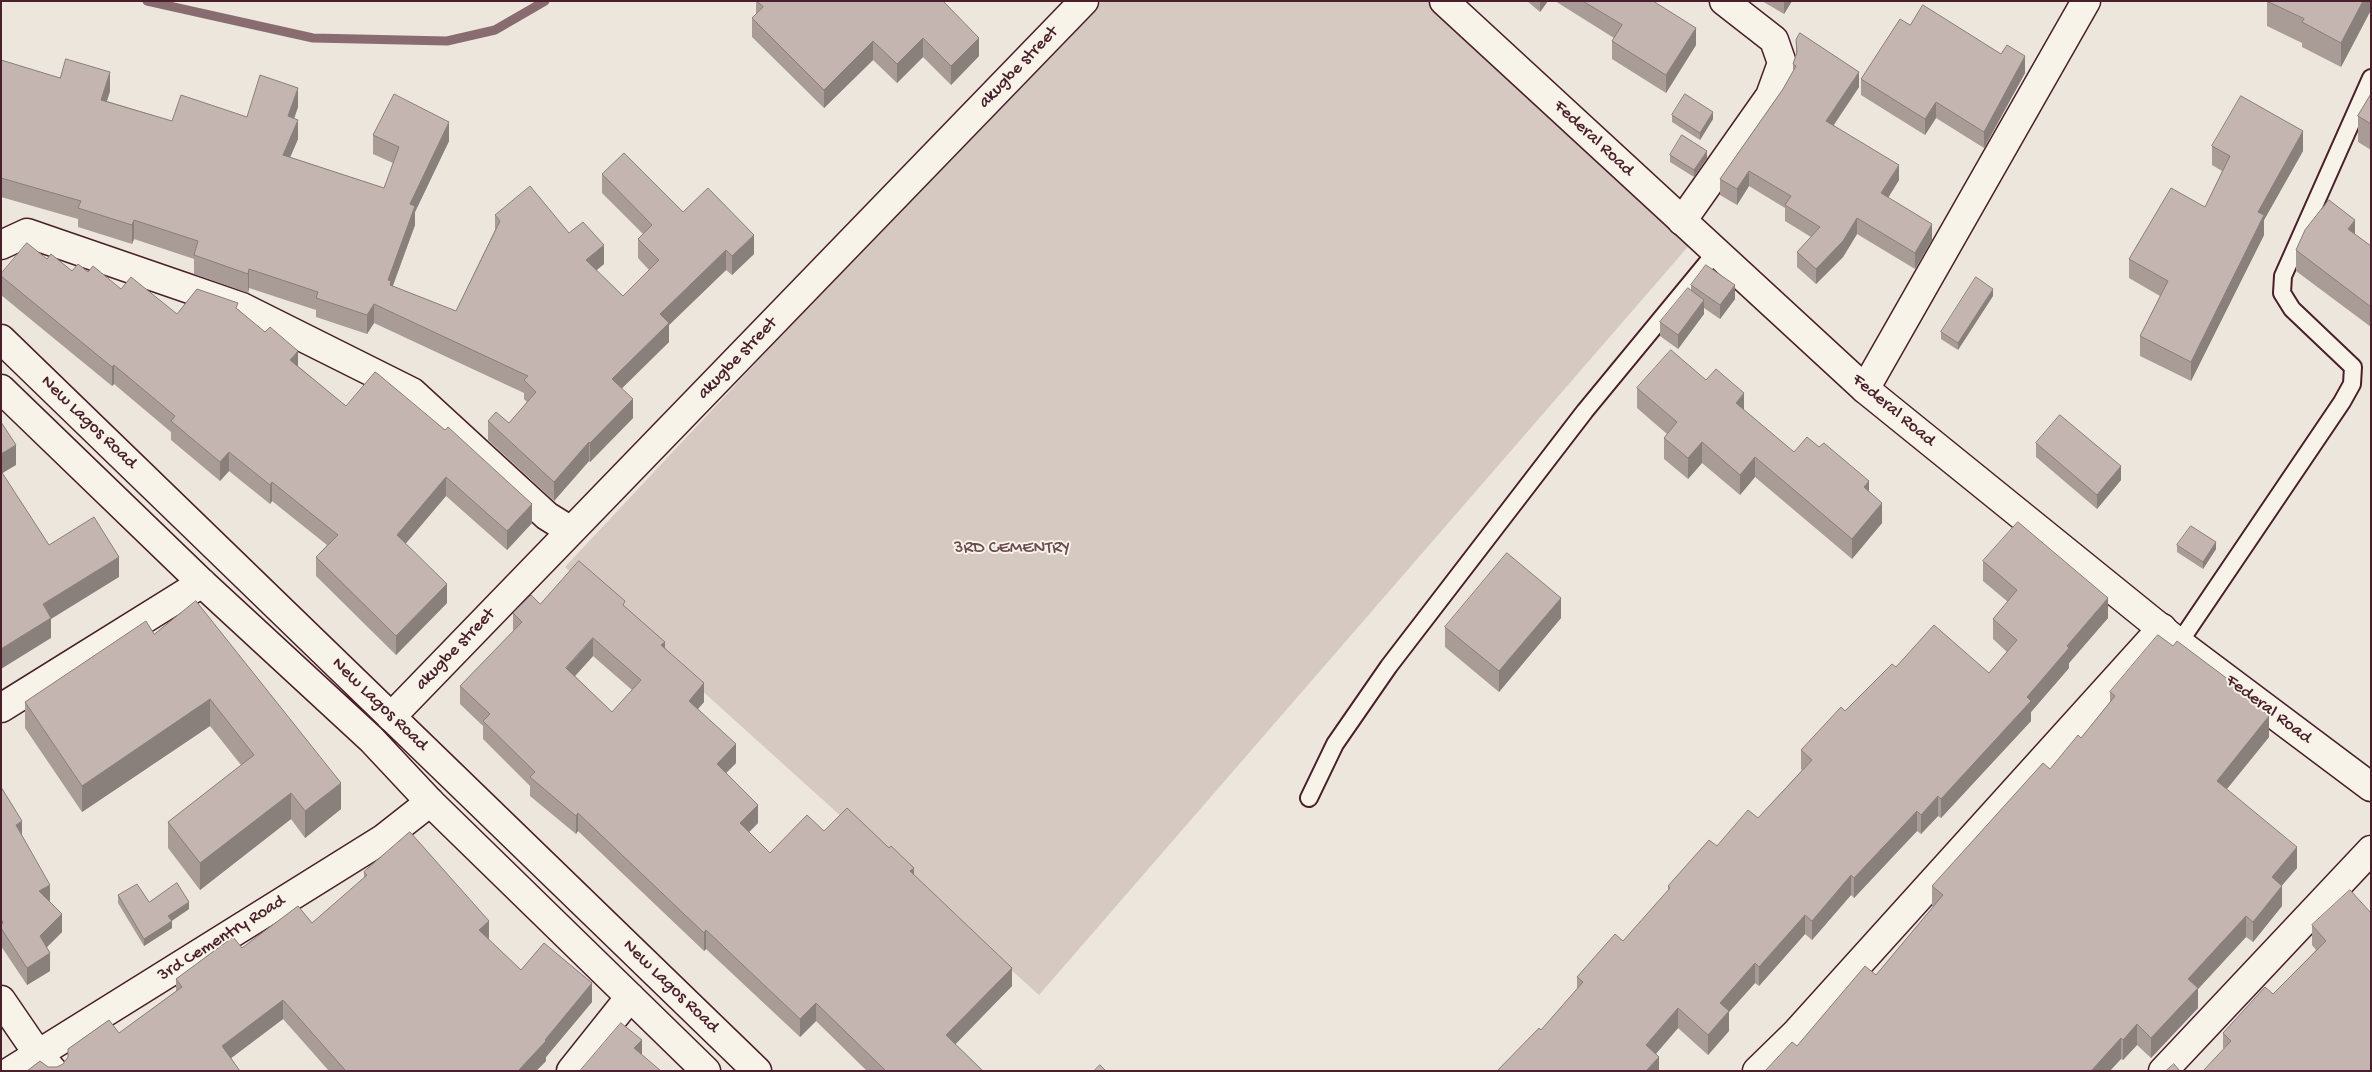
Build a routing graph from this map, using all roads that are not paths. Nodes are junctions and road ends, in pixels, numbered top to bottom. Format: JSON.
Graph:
{"nodes":[{"id":1,"x":1084,"y":1,"type":"edge"},
{"id":2,"x":1444,"y":1,"type":"edge"},
{"id":3,"x":1724,"y":1,"type":"edge"},
{"id":4,"x":2086,"y":1,"type":"edge"},
{"id":5,"x":2371,"y":78,"type":"edge"},
{"id":6,"x":1682,"y":221,"type":"junction"},
{"id":7,"x":1,"y":245,"type":"edge"},
{"id":8,"x":1716,"y":252,"type":"junction"},
{"id":9,"x":1,"y":339,"type":"edge"},
{"id":10,"x":1,"y":389,"type":"edge"},
{"id":11,"x":1865,"y":389,"type":"junction"},
{"id":12,"x":572,"y":531,"type":"junction"},
{"id":13,"x":202,"y":583,"type":"junction"},
{"id":14,"x":2170,"y":635,"type":"junction"},
{"id":15,"x":1,"y":708,"type":"edge"},
{"id":16,"x":391,"y":717,"type":"junction"},
{"id":17,"x":2371,"y":787,"type":"edge"},
{"id":18,"x":1309,"y":798,"type":"dead end"},
{"id":19,"x":430,"y":802,"type":"junction"},
{"id":20,"x":2371,"y":850,"type":"edge"},
{"id":21,"x":630,"y":997,"type":"junction"},
{"id":22,"x":1,"y":1000,"type":"edge"},
{"id":23,"x":46,"y":1062,"type":"edge"},
{"id":24,"x":2170,"y":1068,"type":"edge"},
{"id":25,"x":11,"y":1071,"type":"edge"},
{"id":26,"x":571,"y":1071,"type":"edge"},
{"id":27,"x":706,"y":1071,"type":"edge"},
{"id":28,"x":757,"y":1071,"type":"edge"},
{"id":29,"x":1758,"y":1071,"type":"edge"}],
"edges":[{"from":1,"to":12,"type":"street","name":"akugbe street"},
{"from":2,"to":6,"type":"street","name":"Federal Road"},
{"from":3,"to":6,"type":"street"},
{"from":4,"to":11,"type":"street"},
{"from":5,"to":14,"type":"lane"},
{"from":6,"to":8,"type":"street","name":"Federal Road"},
{"from":7,"to":12,"type":"street"},
{"from":8,"to":11,"type":"street","name":"Federal Road"},
{"from":8,"to":18,"type":"lane"},
{"from":9,"to":16,"type":"street","name":"New Lagos Road"},
{"from":10,"to":13,"type":"street","name":"New Lagos Road"},
{"from":11,"to":14,"type":"street","name":"Federal Road"},
{"from":12,"to":16,"type":"street","name":"akugbe street"},
{"from":13,"to":15,"type":"street"},
{"from":13,"to":19,"type":"street","name":"New Lagos Road"},
{"from":14,"to":17,"type":"street","name":"Federal Road"},
{"from":14,"to":29,"type":"street"},
{"from":16,"to":28,"type":"street","name":"New Lagos Road"},
{"from":19,"to":21,"type":"street","name":"New Lagos Road"},
{"from":19,"to":23,"type":"street","name":"3rd Cementry Road"},
{"from":20,"to":24,"type":"street"},
{"from":21,"to":26,"type":"street"},
{"from":21,"to":27,"type":"street","name":"New Lagos Road"},
{"from":22,"to":23,"type":"street"},
{"from":23,"to":25,"type":"street","name":"3rd Cementry Road"}]}
